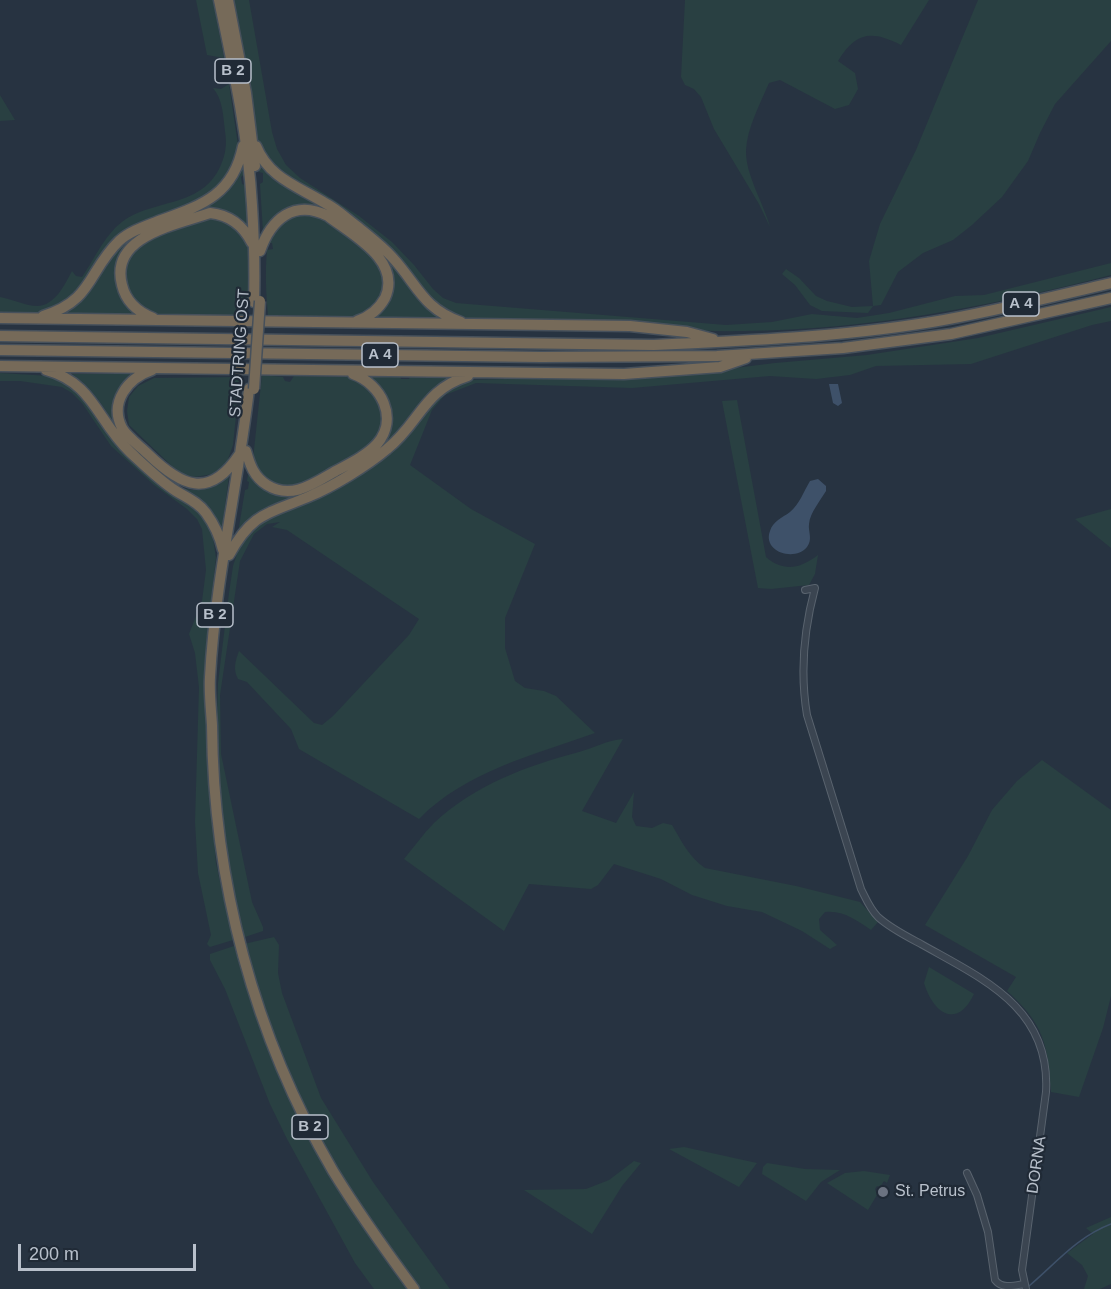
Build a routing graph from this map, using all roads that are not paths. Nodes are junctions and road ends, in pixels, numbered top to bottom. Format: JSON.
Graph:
{"nodes":[{"id":1,"x":219,"y":0,"type":"edge"},
{"id":2,"x":228,"y":0,"type":"edge"},
{"id":3,"x":248,"y":139,"type":"junction"},
{"id":4,"x":257,"y":250,"type":"junction"},
{"id":5,"x":1111,"y":283,"type":"edge"},
{"id":6,"x":1111,"y":298,"type":"edge"},
{"id":7,"x":0,"y":318,"type":"edge"},
{"id":8,"x":36,"y":319,"type":"junction"},
{"id":9,"x":159,"y":320,"type":"junction"},
{"id":10,"x":349,"y":323,"type":"junction"},
{"id":11,"x":470,"y":325,"type":"junction"},
{"id":12,"x":0,"y":336,"type":"edge"},
{"id":13,"x":724,"y":342,"type":"junction"},
{"id":14,"x":0,"y":350,"type":"edge"},
{"id":15,"x":760,"y":354,"type":"junction"},
{"id":16,"x":0,"y":366,"type":"edge"},
{"id":17,"x":34,"y":366,"type":"junction"},
{"id":18,"x":156,"y":368,"type":"junction"},
{"id":19,"x":345,"y":371,"type":"junction"},
{"id":20,"x":479,"y":373,"type":"junction"},
{"id":21,"x":243,"y":452,"type":"junction"},
{"id":22,"x":226,"y":554,"type":"junction"},
{"id":23,"x":805,"y":590,"type":"dead end"},
{"id":24,"x":967,"y":1173,"type":"dead end"},
{"id":25,"x":1025,"y":1287,"type":"edge"},
{"id":26,"x":414,"y":1289,"type":"edge"}],
"edges":[{"from":1,"to":3,"type":"highway","name":"STADTRING OST","number":"B 2"},
{"from":2,"to":3,"type":"highway","name":"STADTRING OST","number":"B 2"},
{"from":3,"to":4,"type":"highway","name":"STADTRING OST","number":"B 2"},
{"from":3,"to":8,"type":"highway"},
{"from":3,"to":11,"type":"highway"},
{"from":4,"to":9,"type":"highway"},
{"from":4,"to":10,"type":"highway"},
{"from":4,"to":21,"type":"highway","name":"STADTRING OST","number":"B 2","bridge":true},
{"from":5,"to":13,"type":"highway","number":"A 4"},
{"from":6,"to":15,"type":"highway","number":"A 4"},
{"from":7,"to":8,"type":"highway"},
{"from":8,"to":9,"type":"highway"},
{"from":9,"to":10,"type":"highway"},
{"from":10,"to":11,"type":"highway"},
{"from":11,"to":13,"type":"highway"},
{"from":12,"to":13,"type":"highway","number":"A 4"},
{"from":14,"to":15,"type":"highway","number":"A 4"},
{"from":15,"to":20,"type":"highway"},
{"from":16,"to":17,"type":"highway"},
{"from":17,"to":18,"type":"highway"},
{"from":17,"to":22,"type":"highway"},
{"from":18,"to":19,"type":"highway"},
{"from":18,"to":21,"type":"highway"},
{"from":19,"to":20,"type":"highway"},
{"from":19,"to":21,"type":"highway"},
{"from":20,"to":22,"type":"highway"},
{"from":21,"to":22,"type":"highway","number":"B 2"},
{"from":22,"to":26,"type":"highway","number":"B 2"},
{"from":23,"to":25,"type":"street","name":"DORNA"},
{"from":24,"to":25,"type":"street","name":"DORNA"}]}
